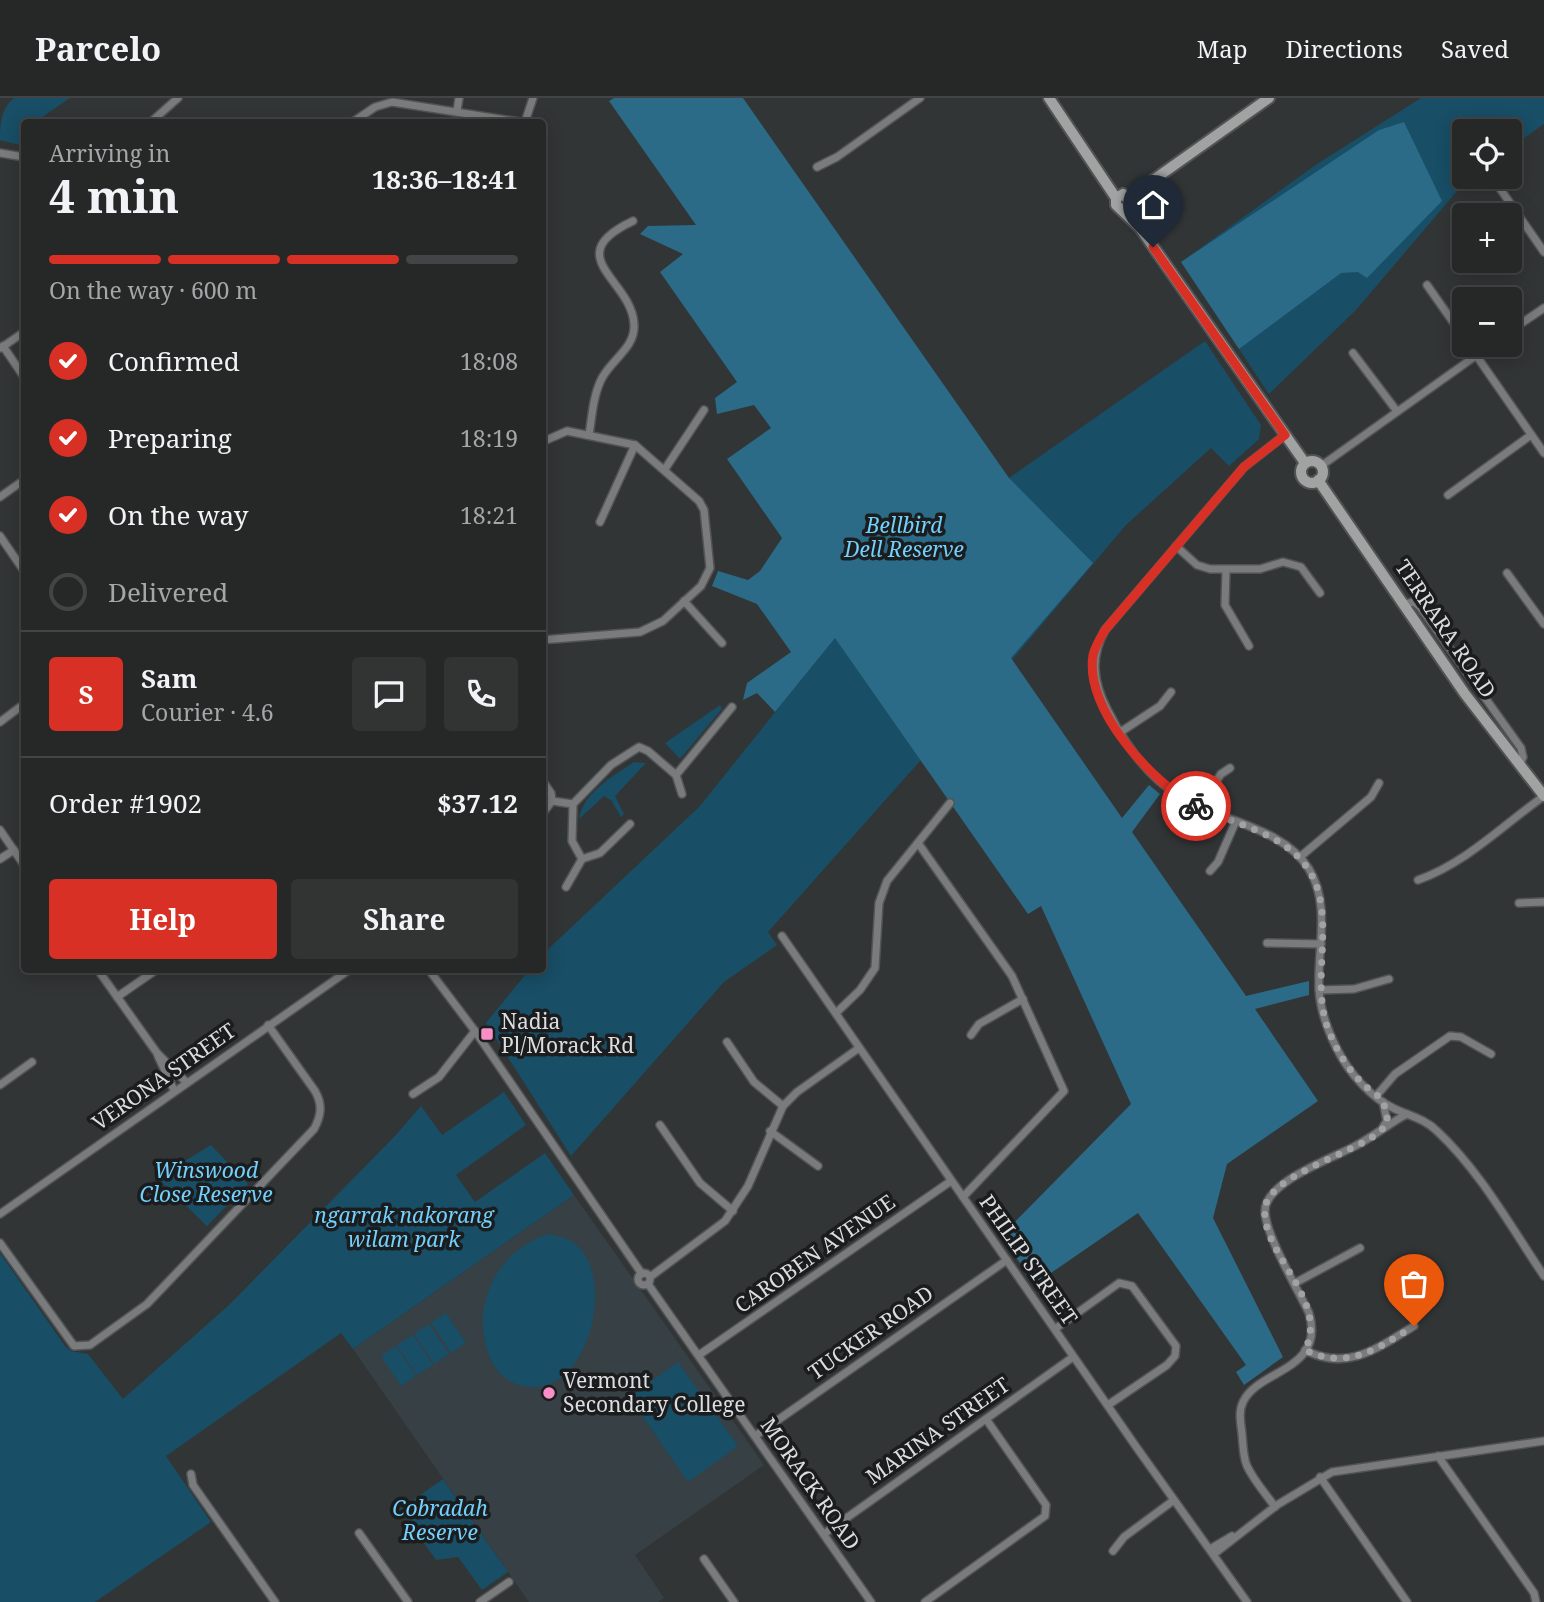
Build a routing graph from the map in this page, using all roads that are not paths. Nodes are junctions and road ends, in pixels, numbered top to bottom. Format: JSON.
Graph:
{"nodes":[{"id":1,"x":178,"y":98,"type":"edge"},
{"id":2,"x":459,"y":98,"type":"edge"},
{"id":3,"x":534,"y":98,"type":"edge"},
{"id":4,"x":920,"y":98,"type":"edge"},
{"id":5,"x":1049,"y":98,"type":"edge"},
{"id":6,"x":1269,"y":98,"type":"edge"},
{"id":7,"x":457,"y":111,"type":"junction"},
{"id":8,"x":154,"y":119,"type":"edge"},
{"id":9,"x":357,"y":119,"type":"edge"},
{"id":10,"x":503,"y":119,"type":"edge"},
{"id":11,"x":526,"y":119,"type":"edge"},
{"id":12,"x":0,"y":153,"type":"edge"},
{"id":13,"x":21,"y":156,"type":"edge"},
{"id":14,"x":817,"y":167,"type":"dead end"},
{"id":15,"x":1500,"y":189,"type":"edge"},
{"id":16,"x":1124,"y":200,"type":"junction"},
{"id":17,"x":633,"y":221,"type":"dead end"},
{"id":18,"x":1544,"y":252,"type":"edge"},
{"id":19,"x":1427,"y":285,"type":"dead end"},
{"id":20,"x":1544,"y":308,"type":"edge"},
{"id":21,"x":1452,"y":321,"type":"edge"},
{"id":22,"x":1522,"y":323,"type":"edge"},
{"id":23,"x":21,"y":334,"type":"edge"},
{"id":24,"x":2,"y":348,"type":"edge"},
{"id":25,"x":1353,"y":353,"type":"dead end"},
{"id":26,"x":1475,"y":357,"type":"edge"},
{"id":27,"x":1477,"y":357,"type":"edge"},
{"id":28,"x":21,"y":373,"type":"edge"},
{"id":29,"x":704,"y":410,"type":"dead end"},
{"id":30,"x":1396,"y":410,"type":"junction"},
{"id":31,"x":589,"y":435,"type":"junction"},
{"id":32,"x":1285,"y":435,"type":"junction"},
{"id":33,"x":1531,"y":435,"type":"junction"},
{"id":34,"x":546,"y":440,"type":"edge"},
{"id":35,"x":635,"y":445,"type":"junction"},
{"id":36,"x":1544,"y":453,"type":"edge"},
{"id":37,"x":1305,"y":463,"type":"junction"},
{"id":38,"x":1321,"y":466,"type":"junction"},
{"id":39,"x":665,"y":469,"type":"junction"},
{"id":40,"x":1318,"y":480,"type":"junction"},
{"id":41,"x":21,"y":482,"type":"edge"},
{"id":42,"x":1448,"y":495,"type":"dead end"},
{"id":43,"x":0,"y":497,"type":"edge"},
{"id":44,"x":600,"y":522,"type":"dead end"},
{"id":45,"x":0,"y":536,"type":"edge"},
{"id":46,"x":1176,"y":546,"type":"junction"},
{"id":47,"x":21,"y":567,"type":"edge"},
{"id":48,"x":1226,"y":570,"type":"junction"},
{"id":49,"x":1507,"y":573,"type":"dead end"},
{"id":50,"x":1320,"y":593,"type":"dead end"},
{"id":51,"x":684,"y":601,"type":"junction"},
{"id":52,"x":1544,"y":624,"type":"edge"},
{"id":53,"x":546,"y":640,"type":"edge"},
{"id":54,"x":722,"y":643,"type":"dead end"},
{"id":55,"x":1249,"y":646,"type":"dead end"},
{"id":56,"x":1171,"y":692,"type":"dead end"},
{"id":57,"x":21,"y":706,"type":"edge"},
{"id":58,"x":732,"y":707,"type":"dead end"},
{"id":59,"x":0,"y":722,"type":"edge"},
{"id":60,"x":1119,"y":733,"type":"junction"},
{"id":61,"x":1230,"y":768,"type":"dead end"},
{"id":62,"x":676,"y":775,"type":"junction"},
{"id":63,"x":1379,"y":783,"type":"dead end"},
{"id":64,"x":546,"y":788,"type":"edge"},
{"id":65,"x":682,"y":793,"type":"dead end"},
{"id":66,"x":1544,"y":796,"type":"edge"},
{"id":67,"x":552,"y":801,"type":"junction"},
{"id":68,"x":950,"y":803,"type":"dead end"},
{"id":69,"x":573,"y":804,"type":"junction"},
{"id":70,"x":1199,"y":807,"type":"junction"},
{"id":71,"x":546,"y":809,"type":"edge"},
{"id":72,"x":1236,"y":823,"type":"junction"},
{"id":73,"x":630,"y":824,"type":"dead end"},
{"id":74,"x":0,"y":830,"type":"edge"},
{"id":75,"x":918,"y":843,"type":"junction"},
{"id":76,"x":19,"y":853,"type":"edge"},
{"id":77,"x":1300,"y":857,"type":"junction"},
{"id":78,"x":0,"y":859,"type":"edge"},
{"id":79,"x":582,"y":859,"type":"junction"},
{"id":80,"x":1210,"y":871,"type":"dead end"},
{"id":81,"x":1418,"y":880,"type":"dead end"},
{"id":82,"x":566,"y":887,"type":"dead end"},
{"id":83,"x":1544,"y":902,"type":"edge"},
{"id":84,"x":1519,"y":903,"type":"dead end"},
{"id":85,"x":782,"y":936,"type":"dead end"},
{"id":86,"x":1267,"y":943,"type":"dead end"},
{"id":87,"x":1321,"y":944,"type":"junction"},
{"id":88,"x":100,"y":973,"type":"edge"},
{"id":89,"x":152,"y":973,"type":"edge"},
{"id":90,"x":345,"y":973,"type":"edge"},
{"id":91,"x":432,"y":973,"type":"edge"},
{"id":92,"x":437,"y":973,"type":"edge"},
{"id":93,"x":1389,"y":979,"type":"dead end"},
{"id":94,"x":442,"y":983,"type":"junction"},
{"id":95,"x":1319,"y":990,"type":"junction"},
{"id":96,"x":117,"y":997,"type":"junction"},
{"id":97,"x":1023,"y":999,"type":"junction"},
{"id":98,"x":836,"y":1013,"type":"junction"},
{"id":99,"x":268,"y":1025,"type":"junction"},
{"id":100,"x":475,"y":1031,"type":"junction"},
{"id":101,"x":971,"y":1035,"type":"dead end"},
{"id":102,"x":727,"y":1042,"type":"dead end"},
{"id":103,"x":859,"y":1048,"type":"junction"},
{"id":104,"x":157,"y":1053,"type":"junction"},
{"id":105,"x":1491,"y":1054,"type":"dead end"},
{"id":106,"x":32,"y":1062,"type":"dead end"},
{"id":107,"x":186,"y":1082,"type":"junction"},
{"id":108,"x":0,"y":1085,"type":"edge"},
{"id":109,"x":174,"y":1090,"type":"junction"},
{"id":110,"x":413,"y":1094,"type":"dead end"},
{"id":111,"x":1379,"y":1097,"type":"junction"},
{"id":112,"x":783,"y":1107,"type":"junction"},
{"id":113,"x":1407,"y":1114,"type":"junction"},
{"id":114,"x":660,"y":1125,"type":"dead end"},
{"id":115,"x":770,"y":1131,"type":"junction"},
{"id":116,"x":1379,"y":1133,"type":"junction"},
{"id":117,"x":818,"y":1166,"type":"dead end"},
{"id":118,"x":951,"y":1181,"type":"junction"},
{"id":119,"x":963,"y":1197,"type":"junction"},
{"id":120,"x":733,"y":1211,"type":"junction"},
{"id":121,"x":0,"y":1213,"type":"edge"},
{"id":122,"x":0,"y":1243,"type":"edge"},
{"id":123,"x":1360,"y":1248,"type":"dead end"},
{"id":124,"x":1007,"y":1260,"type":"junction"},
{"id":125,"x":1544,"y":1276,"type":"edge"},
{"id":126,"x":646,"y":1278,"type":"junction"},
{"id":127,"x":1295,"y":1283,"type":"junction"},
{"id":128,"x":1414,"y":1326,"type":"dead end"},
{"id":129,"x":1055,"y":1329,"type":"junction"},
{"id":130,"x":1305,"y":1350,"type":"junction"},
{"id":131,"x":699,"y":1355,"type":"junction"},
{"id":132,"x":1073,"y":1357,"type":"junction"},
{"id":133,"x":1108,"y":1405,"type":"junction"},
{"id":134,"x":986,"y":1419,"type":"junction"},
{"id":135,"x":755,"y":1436,"type":"junction"},
{"id":136,"x":1544,"y":1441,"type":"edge"},
{"id":137,"x":1438,"y":1456,"type":"junction"},
{"id":138,"x":191,"y":1474,"type":"dead end"},
{"id":139,"x":1320,"y":1477,"type":"junction"},
{"id":140,"x":1174,"y":1500,"type":"junction"},
{"id":141,"x":1275,"y":1507,"type":"junction"},
{"id":142,"x":359,"y":1533,"type":"dead end"},
{"id":143,"x":824,"y":1534,"type":"junction"},
{"id":144,"x":1113,"y":1550,"type":"dead end"},
{"id":145,"x":1212,"y":1551,"type":"junction"},
{"id":146,"x":704,"y":1559,"type":"dead end"},
{"id":147,"x":509,"y":1582,"type":"dead end"},
{"id":148,"x":868,"y":1601,"type":"edge"},
{"id":149,"x":275,"y":1602,"type":"edge"},
{"id":150,"x":408,"y":1602,"type":"edge"},
{"id":151,"x":480,"y":1602,"type":"edge"},
{"id":152,"x":734,"y":1602,"type":"edge"},
{"id":153,"x":925,"y":1602,"type":"edge"},
{"id":154,"x":1247,"y":1602,"type":"edge"},
{"id":155,"x":1407,"y":1602,"type":"edge"},
{"id":156,"x":1536,"y":1602,"type":"edge"}],
"edges":[{"from":1,"to":8,"type":"street"},
{"from":2,"to":7,"type":"street"},
{"from":3,"to":11,"type":"street"},
{"from":4,"to":14,"type":"street"},
{"from":5,"to":16,"type":"main road"},
{"from":6,"to":16,"type":"main road"},
{"from":7,"to":9,"type":"street"},
{"from":7,"to":10,"type":"street"},
{"from":12,"to":13,"type":"street"},
{"from":15,"to":18,"type":"street"},
{"from":16,"to":32,"type":"main road"},
{"from":17,"to":31,"type":"street"},
{"from":19,"to":21,"type":"street"},
{"from":20,"to":22,"type":"street"},
{"from":23,"to":24,"type":"street"},
{"from":24,"to":28,"type":"street"},
{"from":25,"to":30,"type":"street"},
{"from":26,"to":30,"type":"street"},
{"from":27,"to":33,"type":"street"},
{"from":29,"to":39,"type":"street"},
{"from":30,"to":38,"type":"street"},
{"from":31,"to":34,"type":"street"},
{"from":31,"to":35,"type":"street"},
{"from":32,"to":37,"type":"main road"},
{"from":32,"to":46,"type":"street"},
{"from":33,"to":36,"type":"street"},
{"from":33,"to":42,"type":"street"},
{"from":35,"to":39,"type":"street"},
{"from":35,"to":44,"type":"street"},
{"from":37,"to":38,"type":"main road"},
{"from":37,"to":40,"type":"main road"},
{"from":38,"to":40,"type":"main road"},
{"from":39,"to":51,"type":"street"},
{"from":40,"to":66,"type":"main road","name":"TERRARA ROAD"},
{"from":41,"to":43,"type":"street"},
{"from":45,"to":47,"type":"street"},
{"from":46,"to":48,"type":"street"},
{"from":46,"to":60,"type":"street"},
{"from":48,"to":50,"type":"street"},
{"from":48,"to":55,"type":"street"},
{"from":49,"to":52,"type":"street"},
{"from":51,"to":53,"type":"street"},
{"from":51,"to":54,"type":"street"},
{"from":56,"to":60,"type":"street"},
{"from":57,"to":59,"type":"street"},
{"from":58,"to":62,"type":"street"},
{"from":60,"to":70,"type":"street"},
{"from":61,"to":70,"type":"street"},
{"from":62,"to":65,"type":"street"},
{"from":62,"to":69,"type":"street"},
{"from":63,"to":77,"type":"street"},
{"from":64,"to":67,"type":"street"},
{"from":66,"to":81,"type":"street"},
{"from":67,"to":69,"type":"street"},
{"from":67,"to":71,"type":"street"},
{"from":68,"to":75,"type":"street"},
{"from":69,"to":79,"type":"street"},
{"from":70,"to":72,"type":"street"},
{"from":72,"to":77,"type":"street"},
{"from":72,"to":80,"type":"street"},
{"from":73,"to":79,"type":"street"},
{"from":74,"to":76,"type":"street"},
{"from":75,"to":97,"type":"street"},
{"from":75,"to":98,"type":"street"},
{"from":76,"to":78,"type":"street"},
{"from":77,"to":87,"type":"street"},
{"from":79,"to":82,"type":"street"},
{"from":83,"to":84,"type":"street"},
{"from":85,"to":98,"type":"street","name":"PHILIP STREET"},
{"from":86,"to":87,"type":"street"},
{"from":87,"to":95,"type":"street"},
{"from":88,"to":96,"type":"street"},
{"from":89,"to":96,"type":"street"},
{"from":90,"to":99,"type":"street","name":"VERONA STREET"},
{"from":91,"to":94,"type":"street","name":"MORACK ROAD"},
{"from":92,"to":94,"type":"street","name":"MORACK ROAD"},
{"from":93,"to":95,"type":"street"},
{"from":94,"to":100,"type":"street","name":"MORACK ROAD"},
{"from":95,"to":111,"type":"street"},
{"from":96,"to":104,"type":"street"},
{"from":97,"to":101,"type":"street"},
{"from":97,"to":119,"type":"street"},
{"from":98,"to":103,"type":"street","name":"PHILIP STREET"},
{"from":99,"to":107,"type":"street","name":"VERONA STREET"},
{"from":99,"to":122,"type":"street"},
{"from":100,"to":110,"type":"street"},
{"from":100,"to":126,"type":"street","name":"MORACK ROAD"},
{"from":102,"to":112,"type":"street"},
{"from":103,"to":112,"type":"street"},
{"from":103,"to":118,"type":"street","name":"PHILIP STREET"},
{"from":104,"to":107,"type":"street"},
{"from":104,"to":109,"type":"street"},
{"from":105,"to":111,"type":"street"},
{"from":106,"to":108,"type":"street"},
{"from":107,"to":109,"type":"street","name":"VERONA STREET"},
{"from":109,"to":121,"type":"street","name":"VERONA STREET"},
{"from":111,"to":113,"type":"street"},
{"from":111,"to":116,"type":"street"},
{"from":112,"to":115,"type":"street"},
{"from":113,"to":116,"type":"street"},
{"from":113,"to":125,"type":"street"},
{"from":114,"to":120,"type":"street"},
{"from":115,"to":117,"type":"street"},
{"from":115,"to":120,"type":"street"},
{"from":116,"to":127,"type":"street"},
{"from":118,"to":119,"type":"street","name":"PHILIP STREET"},
{"from":118,"to":131,"type":"street","name":"CAROBEN AVENUE"},
{"from":119,"to":124,"type":"street","name":"PHILIP STREET"},
{"from":120,"to":126,"type":"street"},
{"from":123,"to":127,"type":"street"},
{"from":124,"to":129,"type":"street","name":"PHILIP STREET"},
{"from":124,"to":135,"type":"street","name":"TUCKER ROAD"},
{"from":126,"to":131,"type":"street","name":"MORACK ROAD"},
{"from":127,"to":130,"type":"street"},
{"from":128,"to":130,"type":"street"},
{"from":129,"to":132,"type":"street","name":"PHILIP STREET"},
{"from":129,"to":133,"type":"street"},
{"from":130,"to":141,"type":"street"},
{"from":131,"to":135,"type":"street","name":"MORACK ROAD"},
{"from":132,"to":133,"type":"street","name":"PHILIP STREET"},
{"from":132,"to":134,"type":"street","name":"MARINA STREET"},
{"from":133,"to":140,"type":"street","name":"PHILIP STREET"},
{"from":134,"to":143,"type":"street","name":"MARINA STREET"},
{"from":134,"to":153,"type":"street"},
{"from":135,"to":143,"type":"street","name":"MORACK ROAD"},
{"from":136,"to":137,"type":"street"},
{"from":137,"to":139,"type":"street"},
{"from":137,"to":156,"type":"street"},
{"from":138,"to":149,"type":"street"},
{"from":139,"to":141,"type":"street"},
{"from":139,"to":155,"type":"street"},
{"from":140,"to":144,"type":"street"},
{"from":140,"to":145,"type":"street","name":"PHILIP STREET"},
{"from":141,"to":145,"type":"street"},
{"from":142,"to":150,"type":"street"},
{"from":143,"to":148,"type":"street","name":"MORACK ROAD"},
{"from":145,"to":154,"type":"street","name":"PHILIP STREET"},
{"from":146,"to":152,"type":"street"},
{"from":147,"to":151,"type":"street"}]}
